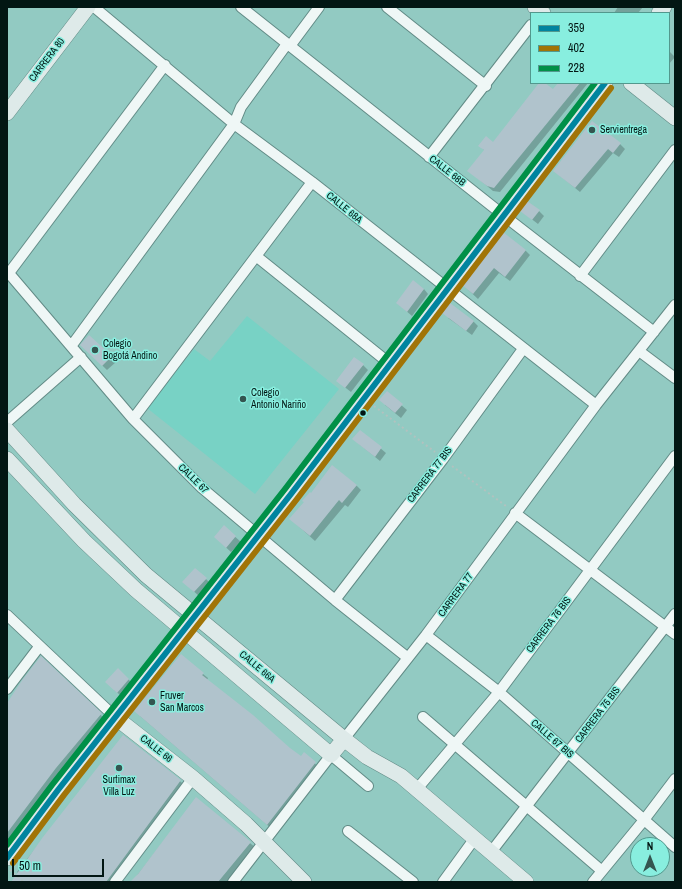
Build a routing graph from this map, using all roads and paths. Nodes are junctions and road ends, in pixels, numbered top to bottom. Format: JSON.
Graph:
{"nodes":[{"id":1,"x":88,"y":7,"type":"edge"},
{"id":2,"x":94,"y":7,"type":"edge"},
{"id":3,"x":241,"y":7,"type":"edge"},
{"id":4,"x":320,"y":7,"type":"edge"},
{"id":5,"x":386,"y":7,"type":"edge"},
{"id":6,"x":530,"y":27,"type":"edge"},
{"id":7,"x":289,"y":45,"type":"junction"},
{"id":8,"x":165,"y":65,"type":"junction"},
{"id":9,"x":604,"y":84,"type":"edge"},
{"id":10,"x":632,"y":84,"type":"edge"},
{"id":11,"x":486,"y":86,"type":"junction"},
{"id":12,"x":7,"y":113,"type":"edge"},
{"id":13,"x":675,"y":118,"type":"edge"},
{"id":14,"x":234,"y":124,"type":"junction"},
{"id":15,"x":675,"y":150,"type":"edge"},
{"id":16,"x":429,"y":157,"type":"junction"},
{"id":17,"x":312,"y":182,"type":"junction"},
{"id":18,"x":503,"y":215,"type":"junction"},
{"id":19,"x":256,"y":256,"type":"junction"},
{"id":20,"x":8,"y":272,"type":"edge"},
{"id":21,"x":580,"y":276,"type":"junction"},
{"id":22,"x":446,"y":289,"type":"junction"},
{"id":23,"x":675,"y":305,"type":"edge"},
{"id":24,"x":654,"y":332,"type":"junction"},
{"id":25,"x":72,"y":345,"type":"junction"},
{"id":26,"x":524,"y":349,"type":"junction"},
{"id":27,"x":639,"y":351,"type":"junction"},
{"id":28,"x":81,"y":357,"type":"junction"},
{"id":29,"x":389,"y":364,"type":"junction"},
{"id":30,"x":675,"y":378,"type":"edge"},
{"id":31,"x":596,"y":405,"type":"junction"},
{"id":32,"x":133,"y":419,"type":"junction"},
{"id":33,"x":7,"y":422,"type":"edge"},
{"id":34,"x":7,"y":430,"type":"edge"},
{"id":35,"x":675,"y":456,"type":"edge"},
{"id":36,"x":7,"y":459,"type":"edge"},
{"id":37,"x":515,"y":513,"type":"junction"},
{"id":38,"x":258,"y":535,"type":"junction"},
{"id":39,"x":590,"y":570,"type":"junction"},
{"id":40,"x":335,"y":600,"type":"junction"},
{"id":41,"x":675,"y":614,"type":"edge"},
{"id":42,"x":7,"y":615,"type":"edge"},
{"id":43,"x":195,"y":616,"type":"junction"},
{"id":44,"x":665,"y":627,"type":"junction"},
{"id":45,"x":183,"y":631,"type":"junction"},
{"id":46,"x":675,"y":634,"type":"edge"},
{"id":47,"x":426,"y":635,"type":"junction"},
{"id":48,"x":39,"y":647,"type":"junction"},
{"id":49,"x":408,"y":658,"type":"junction"},
{"id":50,"x":7,"y":689,"type":"edge"},
{"id":51,"x":499,"y":692,"type":"junction"},
{"id":52,"x":115,"y":717,"type":"junction"},
{"id":53,"x":423,"y":717,"type":"dead end"},
{"id":54,"x":344,"y":740,"type":"junction"},
{"id":55,"x":456,"y":744,"type":"junction"},
{"id":56,"x":568,"y":753,"type":"junction"},
{"id":57,"x":331,"y":755,"type":"junction"},
{"id":58,"x":193,"y":778,"type":"junction"},
{"id":59,"x":675,"y":779,"type":"edge"},
{"id":60,"x":368,"y":786,"type":"dead end"},
{"id":61,"x":417,"y":789,"type":"junction"},
{"id":62,"x":527,"y":807,"type":"junction"},
{"id":63,"x":644,"y":820,"type":"junction"},
{"id":64,"x":348,"y":832,"type":"dead end"},
{"id":65,"x":475,"y":838,"type":"junction"},
{"id":66,"x":265,"y":841,"type":"junction"},
{"id":67,"x":675,"y":847,"type":"edge"},
{"id":68,"x":491,"y":852,"type":"junction"},
{"id":69,"x":7,"y":858,"type":"edge"},
{"id":70,"x":7,"y":868,"type":"edge"},
{"id":71,"x":602,"y":871,"type":"junction"},
{"id":72,"x":24,"y":882,"type":"edge"},
{"id":73,"x":115,"y":882,"type":"edge"},
{"id":74,"x":233,"y":882,"type":"edge"},
{"id":75,"x":304,"y":882,"type":"edge"},
{"id":76,"x":413,"y":882,"type":"edge"},
{"id":77,"x":443,"y":882,"type":"edge"},
{"id":78,"x":526,"y":882,"type":"edge"},
{"id":79,"x":593,"y":882,"type":"edge"}],
"edges":[{"from":1,"to":12,"type":"street","name":"CARRERA 80"},
{"from":2,"to":8,"type":"street","name":"CALLE 68A"},
{"from":3,"to":7,"type":"street","name":"CALLE 68B"},
{"from":4,"to":7,"type":"street"},
{"from":5,"to":11,"type":"street"},
{"from":6,"to":11,"type":"street"},
{"from":7,"to":14,"type":"street"},
{"from":7,"to":16,"type":"street","name":"CALLE 68B"},
{"from":8,"to":14,"type":"street","name":"CALLE 68A"},
{"from":8,"to":20,"type":"street"},
{"from":9,"to":18,"type":"street"},
{"from":10,"to":13,"type":"street"},
{"from":11,"to":16,"type":"street"},
{"from":14,"to":17,"type":"street","name":"CALLE 68A"},
{"from":14,"to":25,"type":"street"},
{"from":15,"to":21,"type":"street"},
{"from":16,"to":18,"type":"street","name":"CALLE 68B"},
{"from":17,"to":19,"type":"street"},
{"from":17,"to":22,"type":"street","name":"CALLE 68A"},
{"from":18,"to":21,"type":"street","name":"CALLE 68B"},
{"from":18,"to":22,"type":"street"},
{"from":19,"to":29,"type":"street"},
{"from":19,"to":32,"type":"street"},
{"from":20,"to":25,"type":"street","name":"CALLE 67"},
{"from":21,"to":24,"type":"street","name":"CALLE 68B"},
{"from":22,"to":26,"type":"street","name":"CALLE 68A"},
{"from":22,"to":29,"type":"street"},
{"from":23,"to":24,"type":"street","name":"CARRERA 77"},
{"from":24,"to":27,"type":"street","name":"CARRERA 77"},
{"from":25,"to":28,"type":"street","name":"CALLE 67"},
{"from":26,"to":31,"type":"street","name":"CALLE 68A"},
{"from":26,"to":40,"type":"street","name":"CARRERA 77 BIS"},
{"from":27,"to":30,"type":"street"},
{"from":27,"to":31,"type":"street","name":"CARRERA 77"},
{"from":28,"to":32,"type":"street","name":"CALLE 67"},
{"from":28,"to":33,"type":"street"},
{"from":29,"to":38,"type":"street"},
{"from":31,"to":37,"type":"street","name":"CARRERA 77"},
{"from":32,"to":38,"type":"street","name":"CALLE 67"},
{"from":34,"to":43,"type":"street","name":"CALLE 66A"},
{"from":35,"to":39,"type":"street","name":"CARRERA 76 BIS"},
{"from":36,"to":45,"type":"street","name":"CALLE 66A"},
{"from":37,"to":39,"type":"street"},
{"from":37,"to":47,"type":"street","name":"CARRERA 77"},
{"from":38,"to":40,"type":"street","name":"CALLE 67"},
{"from":38,"to":43,"type":"street"},
{"from":39,"to":44,"type":"street"},
{"from":39,"to":51,"type":"street","name":"CARRERA 76 BIS"},
{"from":40,"to":49,"type":"street","name":"CALLE 67"},
{"from":41,"to":44,"type":"street","name":"CARRERA 75 BIS"},
{"from":42,"to":48,"type":"street","name":"CALLE 66"},
{"from":43,"to":45,"type":"street"},
{"from":43,"to":54,"type":"street","name":"CALLE 66A"},
{"from":44,"to":46,"type":"street"},
{"from":44,"to":56,"type":"street","name":"CARRERA 75 BIS"},
{"from":45,"to":52,"type":"street"},
{"from":45,"to":57,"type":"street","name":"CALLE 66A"},
{"from":47,"to":49,"type":"street","name":"CARRERA 77"},
{"from":47,"to":51,"type":"street","name":"CALLE 67 BIS"},
{"from":48,"to":50,"type":"street"},
{"from":48,"to":52,"type":"street","name":"CALLE 66"},
{"from":49,"to":54,"type":"street","name":"CARRERA 77"},
{"from":51,"to":55,"type":"street","name":"CARRERA 76 BIS"},
{"from":51,"to":56,"type":"street","name":"CALLE 67 BIS"},
{"from":52,"to":58,"type":"street","name":"CALLE 66"},
{"from":52,"to":69,"type":"street"},
{"from":53,"to":55,"type":"street"},
{"from":54,"to":57,"type":"street","name":"CARRERA 77"},
{"from":54,"to":61,"type":"street","name":"CALLE 66A"},
{"from":55,"to":61,"type":"street","name":"CARRERA 76 BIS"},
{"from":55,"to":62,"type":"street"},
{"from":56,"to":62,"type":"street","name":"CARRERA 75 BIS"},
{"from":56,"to":63,"type":"street","name":"CALLE 67 BIS"},
{"from":57,"to":60,"type":"street","name":"CALLE 66A"},
{"from":57,"to":66,"type":"street","name":"CARRERA 77"},
{"from":58,"to":66,"type":"street","name":"CALLE 66"},
{"from":58,"to":73,"type":"street"},
{"from":59,"to":63,"type":"street"},
{"from":61,"to":65,"type":"street","name":"CALLE 66A"},
{"from":62,"to":68,"type":"street","name":"CARRERA 75 BIS"},
{"from":62,"to":71,"type":"street"},
{"from":63,"to":67,"type":"street","name":"CALLE 67 BIS"},
{"from":63,"to":71,"type":"street"},
{"from":64,"to":76,"type":"street"},
{"from":65,"to":68,"type":"street","name":"CALLE 66A"},
{"from":65,"to":77,"type":"street"},
{"from":66,"to":74,"type":"street","name":"CARRERA 77"},
{"from":66,"to":75,"type":"street","name":"CALLE 66"},
{"from":68,"to":78,"type":"street","name":"CALLE 66A"},
{"from":70,"to":72,"type":"path"},
{"from":71,"to":79,"type":"street"}]}
